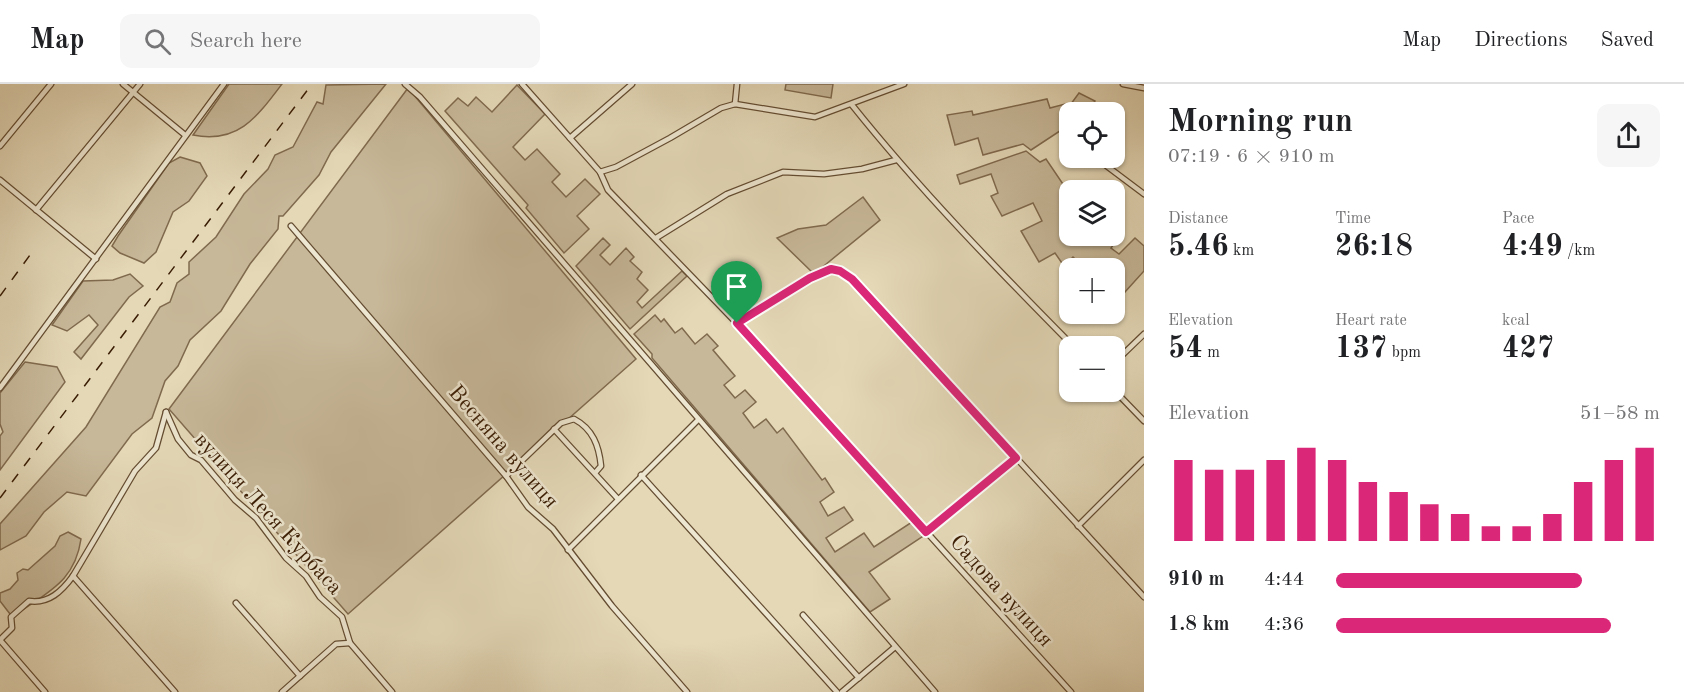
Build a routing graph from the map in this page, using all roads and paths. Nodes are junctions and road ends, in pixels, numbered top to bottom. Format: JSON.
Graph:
{"nodes":[{"id":1,"x":51,"y":84,"type":"edge"},
{"id":2,"x":123,"y":84,"type":"edge"},
{"id":3,"x":140,"y":84,"type":"edge"},
{"id":4,"x":224,"y":84,"type":"edge"},
{"id":5,"x":405,"y":84,"type":"edge"},
{"id":6,"x":522,"y":84,"type":"edge"},
{"id":7,"x":632,"y":84,"type":"edge"},
{"id":8,"x":737,"y":84,"type":"edge"},
{"id":9,"x":904,"y":84,"type":"edge"},
{"id":10,"x":1123,"y":84,"type":"edge"},
{"id":11,"x":1144,"y":88,"type":"edge"},
{"id":12,"x":133,"y":92,"type":"junction"},
{"id":13,"x":735,"y":104,"type":"junction"},
{"id":14,"x":852,"y":105,"type":"junction"},
{"id":15,"x":185,"y":135,"type":"junction"},
{"id":16,"x":570,"y":138,"type":"junction"},
{"id":17,"x":0,"y":146,"type":"edge"},
{"id":18,"x":896,"y":160,"type":"junction"},
{"id":19,"x":1109,"y":168,"type":"edge"},
{"id":20,"x":600,"y":172,"type":"junction"},
{"id":21,"x":0,"y":180,"type":"edge"},
{"id":22,"x":1144,"y":194,"type":"edge"},
{"id":23,"x":36,"y":210,"type":"junction"},
{"id":24,"x":291,"y":226,"type":"dead end"},
{"id":25,"x":656,"y":238,"type":"junction"},
{"id":26,"x":96,"y":259,"type":"junction"},
{"id":27,"x":737,"y":323,"type":"junction"},
{"id":28,"x":1144,"y":334,"type":"edge"},
{"id":29,"x":1063,"y":336,"type":"edge"},
{"id":30,"x":1125,"y":352,"type":"edge"},
{"id":31,"x":0,"y":388,"type":"edge"},
{"id":32,"x":1125,"y":401,"type":"edge"},
{"id":33,"x":698,"y":420,"type":"junction"},
{"id":34,"x":1144,"y":421,"type":"edge"},
{"id":35,"x":554,"y":429,"type":"junction"},
{"id":36,"x":1016,"y":458,"type":"junction"},
{"id":37,"x":1144,"y":460,"type":"edge"},
{"id":38,"x":595,"y":473,"type":"junction"},
{"id":39,"x":641,"y":475,"type":"junction"},
{"id":40,"x":506,"y":476,"type":"junction"},
{"id":41,"x":618,"y":499,"type":"junction"},
{"id":42,"x":1078,"y":526,"type":"junction"},
{"id":43,"x":926,"y":532,"type":"junction"},
{"id":44,"x":568,"y":550,"type":"junction"},
{"id":45,"x":73,"y":576,"type":"junction"},
{"id":46,"x":1144,"y":597,"type":"edge"},
{"id":47,"x":236,"y":603,"type":"dead end"},
{"id":48,"x":803,"y":615,"type":"dead end"},
{"id":49,"x":0,"y":640,"type":"edge"},
{"id":50,"x":350,"y":643,"type":"junction"},
{"id":51,"x":896,"y":647,"type":"junction"},
{"id":52,"x":300,"y":676,"type":"junction"},
{"id":53,"x":859,"y":678,"type":"junction"},
{"id":54,"x":846,"y":691,"type":"edge"},
{"id":55,"x":45,"y":692,"type":"edge"},
{"id":56,"x":175,"y":692,"type":"edge"},
{"id":57,"x":282,"y":692,"type":"edge"},
{"id":58,"x":392,"y":692,"type":"edge"},
{"id":59,"x":687,"y":692,"type":"edge"},
{"id":60,"x":837,"y":692,"type":"edge"},
{"id":61,"x":935,"y":692,"type":"edge"},
{"id":62,"x":1071,"y":692,"type":"edge"}],
"edges":[{"from":1,"to":17,"type":"street"},
{"from":2,"to":12,"type":"street"},
{"from":3,"to":12,"type":"street"},
{"from":4,"to":15,"type":"street"},
{"from":5,"to":33,"type":"street"},
{"from":6,"to":16,"type":"street","name":"Садова вулиця"},
{"from":7,"to":16,"type":"street"},
{"from":8,"to":13,"type":"street"},
{"from":9,"to":14,"type":"street"},
{"from":10,"to":11,"type":"street"},
{"from":12,"to":15,"type":"street"},
{"from":12,"to":23,"type":"street"},
{"from":13,"to":14,"type":"street"},
{"from":13,"to":20,"type":"street"},
{"from":14,"to":18,"type":"street"},
{"from":15,"to":26,"type":"street"},
{"from":16,"to":20,"type":"street","name":"Садова вулиця"},
{"from":18,"to":25,"type":"street"},
{"from":18,"to":29,"type":"street"},
{"from":19,"to":22,"type":"street"},
{"from":20,"to":25,"type":"street","name":"Садова вулиця"},
{"from":21,"to":23,"type":"street"},
{"from":23,"to":26,"type":"street"},
{"from":24,"to":40,"type":"street","name":"Весняна вулиця"},
{"from":25,"to":27,"type":"street","name":"Садова вулиця"},
{"from":26,"to":31,"type":"street"},
{"from":27,"to":36,"type":"street"},
{"from":27,"to":43,"type":"street","name":"Садова вулиця"},
{"from":28,"to":30,"type":"street"},
{"from":32,"to":34,"type":"street"},
{"from":33,"to":39,"type":"street"},
{"from":33,"to":51,"type":"street"},
{"from":35,"to":38,"type":"street"},
{"from":35,"to":38,"type":"street"},
{"from":35,"to":40,"type":"street"},
{"from":36,"to":42,"type":"street"},
{"from":36,"to":43,"type":"street"},
{"from":37,"to":42,"type":"street"},
{"from":38,"to":41,"type":"street"},
{"from":39,"to":41,"type":"street"},
{"from":39,"to":60,"type":"street"},
{"from":40,"to":44,"type":"street","name":"Весняна вулиця"},
{"from":41,"to":44,"type":"street"},
{"from":42,"to":46,"type":"street"},
{"from":43,"to":62,"type":"street","name":"Садова вулиця"},
{"from":44,"to":59,"type":"street","name":"Весняна вулиця"},
{"from":45,"to":49,"type":"street"},
{"from":45,"to":50,"type":"street","name":"вулиця Леся Курбаса"},
{"from":45,"to":56,"type":"street"},
{"from":47,"to":52,"type":"street"},
{"from":48,"to":53,"type":"street"},
{"from":49,"to":55,"type":"street"},
{"from":50,"to":52,"type":"street"},
{"from":50,"to":58,"type":"street","name":"вулиця Леся Курбаса"},
{"from":51,"to":53,"type":"street"},
{"from":51,"to":61,"type":"street"},
{"from":52,"to":57,"type":"street"},
{"from":53,"to":54,"type":"street"}]}
